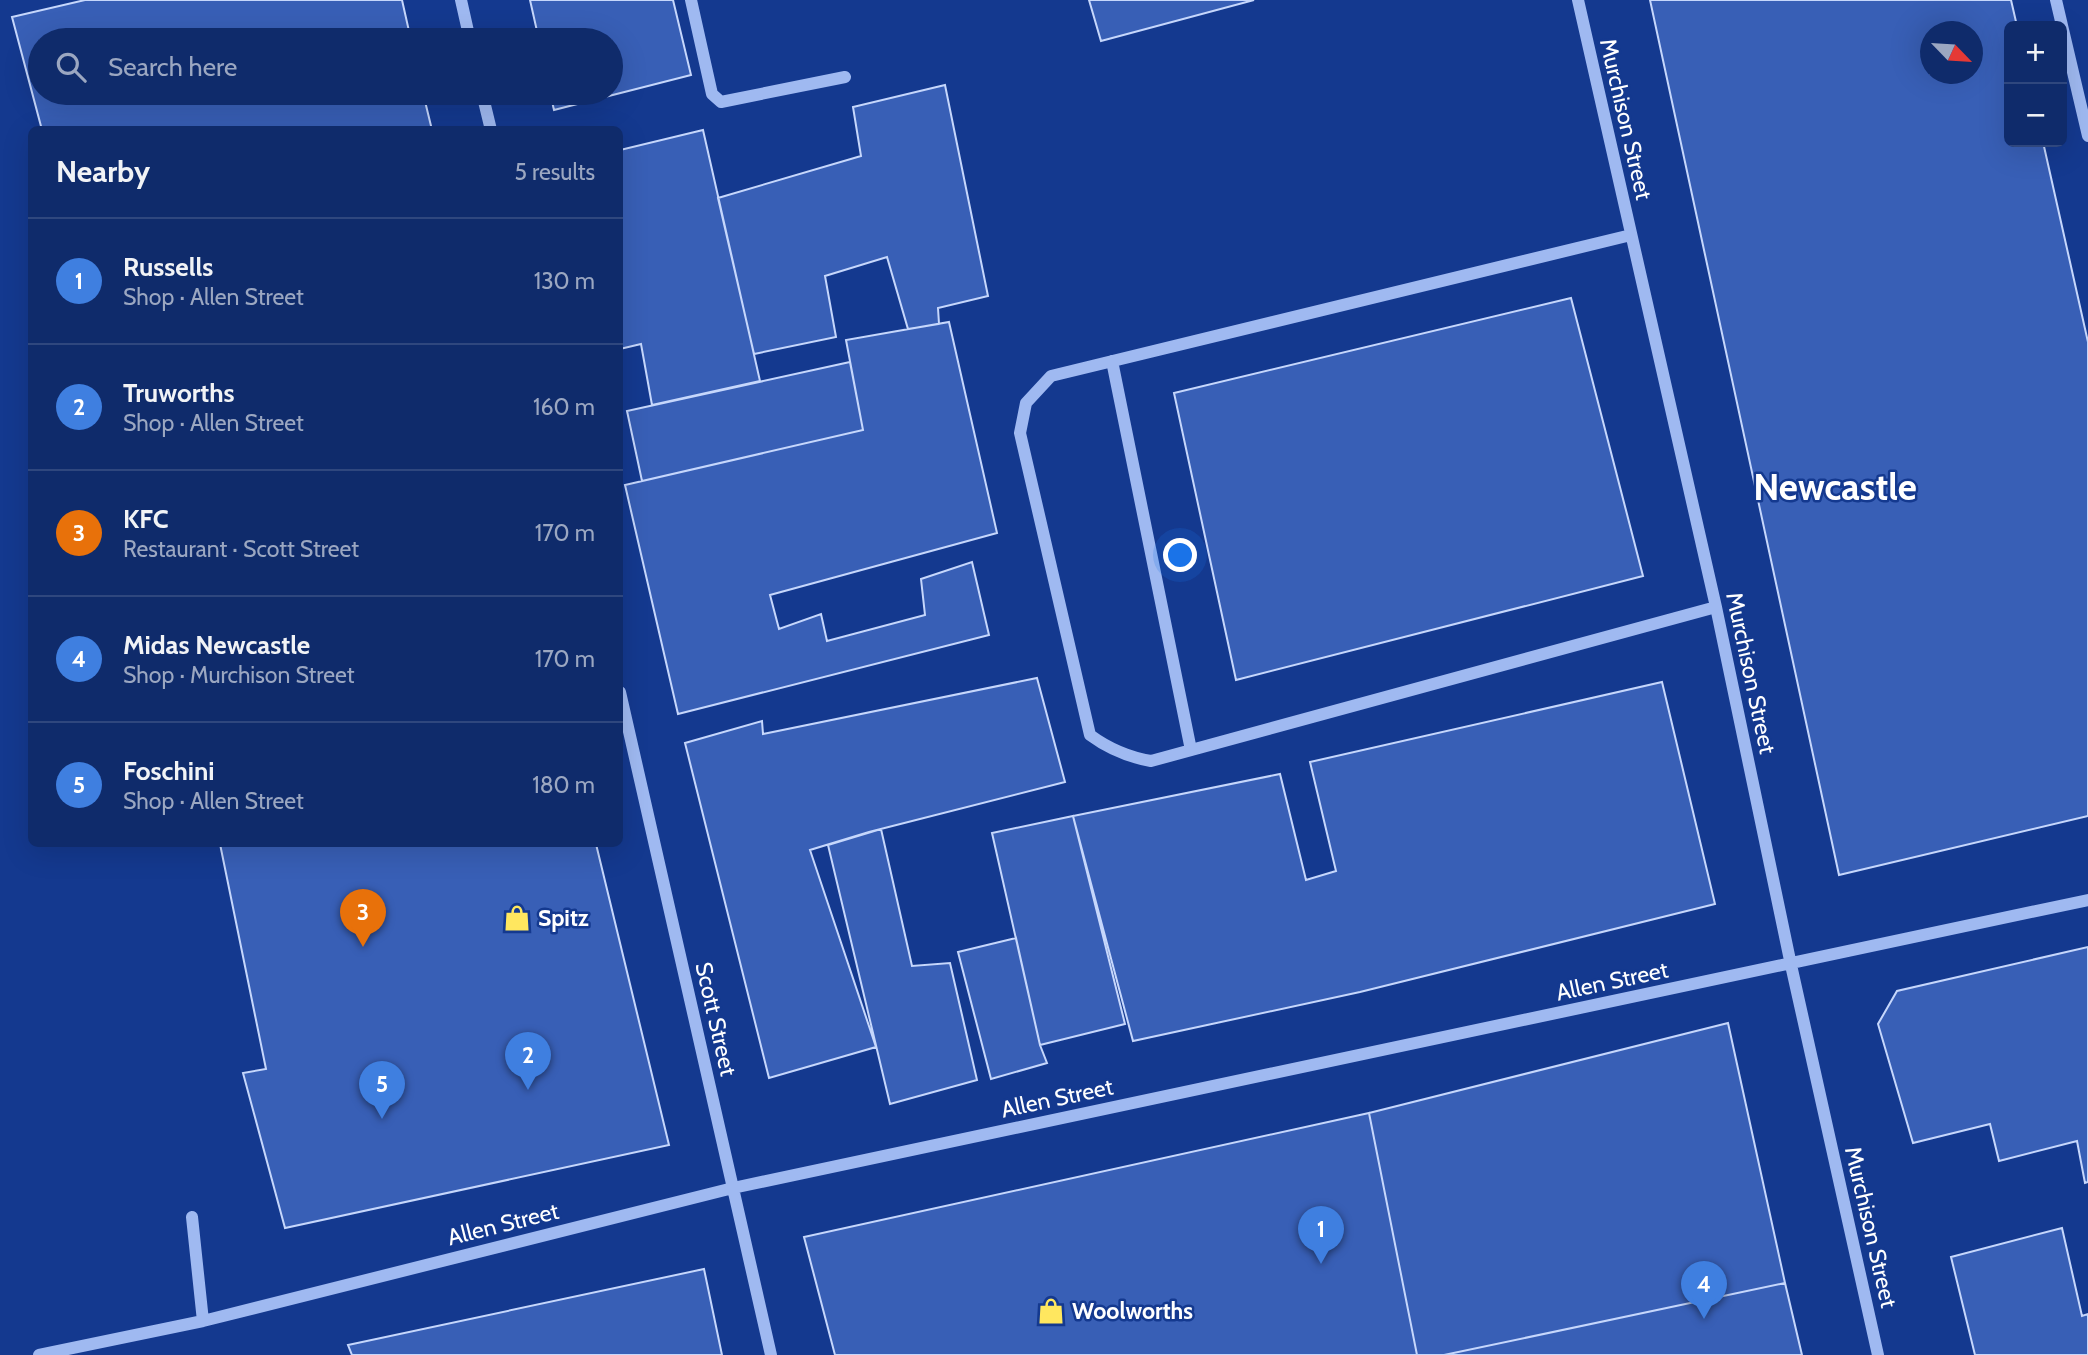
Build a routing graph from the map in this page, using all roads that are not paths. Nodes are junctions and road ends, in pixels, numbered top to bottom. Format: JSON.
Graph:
{"nodes":[{"id":1,"x":461,"y":0,"type":"edge"},
{"id":2,"x":691,"y":0,"type":"edge"},
{"id":3,"x":1578,"y":0,"type":"edge"},
{"id":4,"x":2056,"y":0,"type":"edge"},
{"id":5,"x":467,"y":28,"type":"edge"},
{"id":6,"x":845,"y":76,"type":"dead end"},
{"id":7,"x":485,"y":105,"type":"edge"},
{"id":8,"x":490,"y":126,"type":"edge"},
{"id":9,"x":2088,"y":136,"type":"edge"},
{"id":10,"x":1631,"y":235,"type":"junction"},
{"id":11,"x":1112,"y":361,"type":"junction"},
{"id":12,"x":1716,"y":607,"type":"junction"},
{"id":13,"x":623,"y":705,"type":"edge"},
{"id":14,"x":1191,"y":750,"type":"junction"},
{"id":15,"x":2088,"y":900,"type":"edge"},
{"id":16,"x":1791,"y":965,"type":"junction"},
{"id":17,"x":733,"y":1188,"type":"junction"},
{"id":18,"x":192,"y":1217,"type":"dead end"},
{"id":19,"x":204,"y":1321,"type":"junction"},
{"id":20,"x":39,"y":1355,"type":"edge"},
{"id":21,"x":771,"y":1355,"type":"edge"},
{"id":22,"x":1878,"y":1355,"type":"edge"}],
"edges":[{"from":1,"to":5,"type":"street"},
{"from":2,"to":6,"type":"street"},
{"from":3,"to":10,"type":"street","name":"Murchison Street"},
{"from":4,"to":9,"type":"street"},
{"from":7,"to":8,"type":"street"},
{"from":10,"to":11,"type":"street"},
{"from":10,"to":12,"type":"street","name":"Murchison Street"},
{"from":11,"to":14,"type":"street"},
{"from":11,"to":14,"type":"street"},
{"from":12,"to":14,"type":"street"},
{"from":12,"to":16,"type":"street","name":"Murchison Street"},
{"from":13,"to":17,"type":"street","name":"Scott Street"},
{"from":15,"to":16,"type":"street","name":"Allen Street"},
{"from":16,"to":17,"type":"street","name":"Allen Street"},
{"from":16,"to":22,"type":"street","name":"Murchison Street"},
{"from":17,"to":19,"type":"street","name":"Allen Street"},
{"from":17,"to":21,"type":"street","name":"Scott Street"},
{"from":18,"to":19,"type":"street"},
{"from":19,"to":20,"type":"street","name":"Allen Street"}]}
